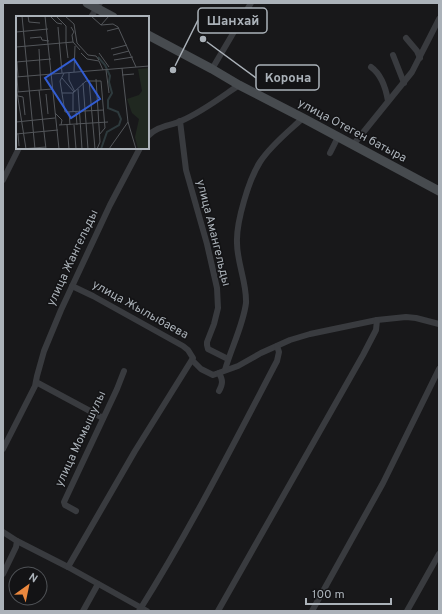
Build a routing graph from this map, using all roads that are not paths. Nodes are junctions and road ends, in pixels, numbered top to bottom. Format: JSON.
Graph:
{"nodes":[{"id":1,"x":87,"y":3,"type":"edge"},
{"id":2,"x":251,"y":3,"type":"edge"},
{"id":3,"x":98,"y":6,"type":"edge"},
{"id":4,"x":92,"y":16,"type":"edge"},
{"id":5,"x":112,"y":16,"type":"edge"},
{"id":6,"x":439,"y":19,"type":"edge"},
{"id":7,"x":149,"y":36,"type":"edge"},
{"id":8,"x":406,"y":38,"type":"dead end"},
{"id":9,"x":393,"y":55,"type":"dead end"},
{"id":10,"x":420,"y":58,"type":"junction"},
{"id":11,"x":372,"y":67,"type":"dead end"},
{"id":12,"x":212,"y":69,"type":"junction"},
{"id":13,"x":404,"y":83,"type":"junction"},
{"id":14,"x":239,"y":85,"type":"junction"},
{"id":15,"x":388,"y":101,"type":"junction"},
{"id":16,"x":303,"y":118,"type":"junction"},
{"id":17,"x":180,"y":121,"type":"junction"},
{"id":18,"x":149,"y":135,"type":"edge"},
{"id":19,"x":338,"y":137,"type":"junction"},
{"id":20,"x":353,"y":144,"type":"junction"},
{"id":21,"x":18,"y":149,"type":"edge"},
{"id":22,"x":139,"y":149,"type":"edge"},
{"id":23,"x":330,"y":153,"type":"dead end"},
{"id":24,"x":5,"y":170,"type":"edge"},
{"id":25,"x":3,"y":180,"type":"edge"},
{"id":26,"x":439,"y":191,"type":"edge"},
{"id":27,"x":72,"y":286,"type":"junction"},
{"id":28,"x":377,"y":320,"type":"junction"},
{"id":29,"x":439,"y":324,"type":"edge"},
{"id":30,"x":277,"y":346,"type":"junction"},
{"id":31,"x":228,"y":359,"type":"junction"},
{"id":32,"x":191,"y":361,"type":"junction"},
{"id":33,"x":439,"y":369,"type":"edge"},
{"id":34,"x":124,"y":371,"type":"dead end"},
{"id":35,"x":222,"y":372,"type":"junction"},
{"id":36,"x":36,"y":382,"type":"junction"},
{"id":37,"x":219,"y":391,"type":"dead end"},
{"id":38,"x":103,"y":418,"type":"junction"},
{"id":39,"x":3,"y":449,"type":"edge"},
{"id":40,"x":76,"y":511,"type":"dead end"},
{"id":41,"x":3,"y":532,"type":"edge"},
{"id":42,"x":17,"y":541,"type":"junction"},
{"id":43,"x":439,"y":554,"type":"edge"},
{"id":44,"x":68,"y":567,"type":"junction"},
{"id":45,"x":3,"y":574,"type":"edge"},
{"id":46,"x":98,"y":584,"type":"junction"},
{"id":47,"x":140,"y":609,"type":"edge"},
{"id":48,"x":83,"y":611,"type":"edge"},
{"id":49,"x":147,"y":611,"type":"edge"},
{"id":50,"x":218,"y":611,"type":"edge"},
{"id":51,"x":312,"y":611,"type":"edge"},
{"id":52,"x":407,"y":611,"type":"edge"}],
"edges":[{"from":1,"to":3,"type":"main road"},
{"from":2,"to":12,"type":"street"},
{"from":3,"to":4,"type":"street"},
{"from":3,"to":5,"type":"main road"},
{"from":6,"to":10,"type":"street"},
{"from":7,"to":12,"type":"main road","name":"улица Отеген батыра"},
{"from":8,"to":10,"type":"street"},
{"from":9,"to":13,"type":"street"},
{"from":10,"to":13,"type":"street"},
{"from":11,"to":15,"type":"street"},
{"from":12,"to":14,"type":"main road","name":"улица Отеген батыра"},
{"from":13,"to":15,"type":"street"},
{"from":14,"to":16,"type":"main road","name":"улица Отеген батыра"},
{"from":14,"to":17,"type":"street"},
{"from":15,"to":20,"type":"street"},
{"from":16,"to":19,"type":"main road","name":"улица Отеген батыра"},
{"from":16,"to":31,"type":"street"},
{"from":17,"to":18,"type":"street"},
{"from":17,"to":31,"type":"street","name":"улица Амангельды"},
{"from":19,"to":20,"type":"main road","name":"улица Отеген батыра"},
{"from":19,"to":23,"type":"street"},
{"from":20,"to":26,"type":"main road","name":"улица Отеген батыра"},
{"from":21,"to":24,"type":"street"},
{"from":22,"to":27,"type":"street","name":"улица Жангельды"},
{"from":24,"to":25,"type":"street"},
{"from":27,"to":32,"type":"street","name":"улица Жылыбаева"},
{"from":27,"to":36,"type":"street","name":"улица Жангельды"},
{"from":28,"to":29,"type":"street"},
{"from":28,"to":30,"type":"street"},
{"from":28,"to":50,"type":"street"},
{"from":30,"to":35,"type":"street"},
{"from":30,"to":47,"type":"street"},
{"from":31,"to":35,"type":"street"},
{"from":32,"to":35,"type":"street","name":"улица Жылыбаева"},
{"from":32,"to":44,"type":"street"},
{"from":33,"to":51,"type":"street"},
{"from":34,"to":38,"type":"street","name":"улица Момышулы"},
{"from":35,"to":37,"type":"street"},
{"from":36,"to":38,"type":"street"},
{"from":36,"to":39,"type":"street","name":"улица Жангельды"},
{"from":38,"to":40,"type":"street","name":"улица Момышулы"},
{"from":41,"to":42,"type":"street"},
{"from":42,"to":44,"type":"street"},
{"from":42,"to":45,"type":"street"},
{"from":43,"to":52,"type":"street"},
{"from":44,"to":46,"type":"street"},
{"from":46,"to":47,"type":"street"},
{"from":46,"to":48,"type":"street"},
{"from":47,"to":49,"type":"street"}]}
